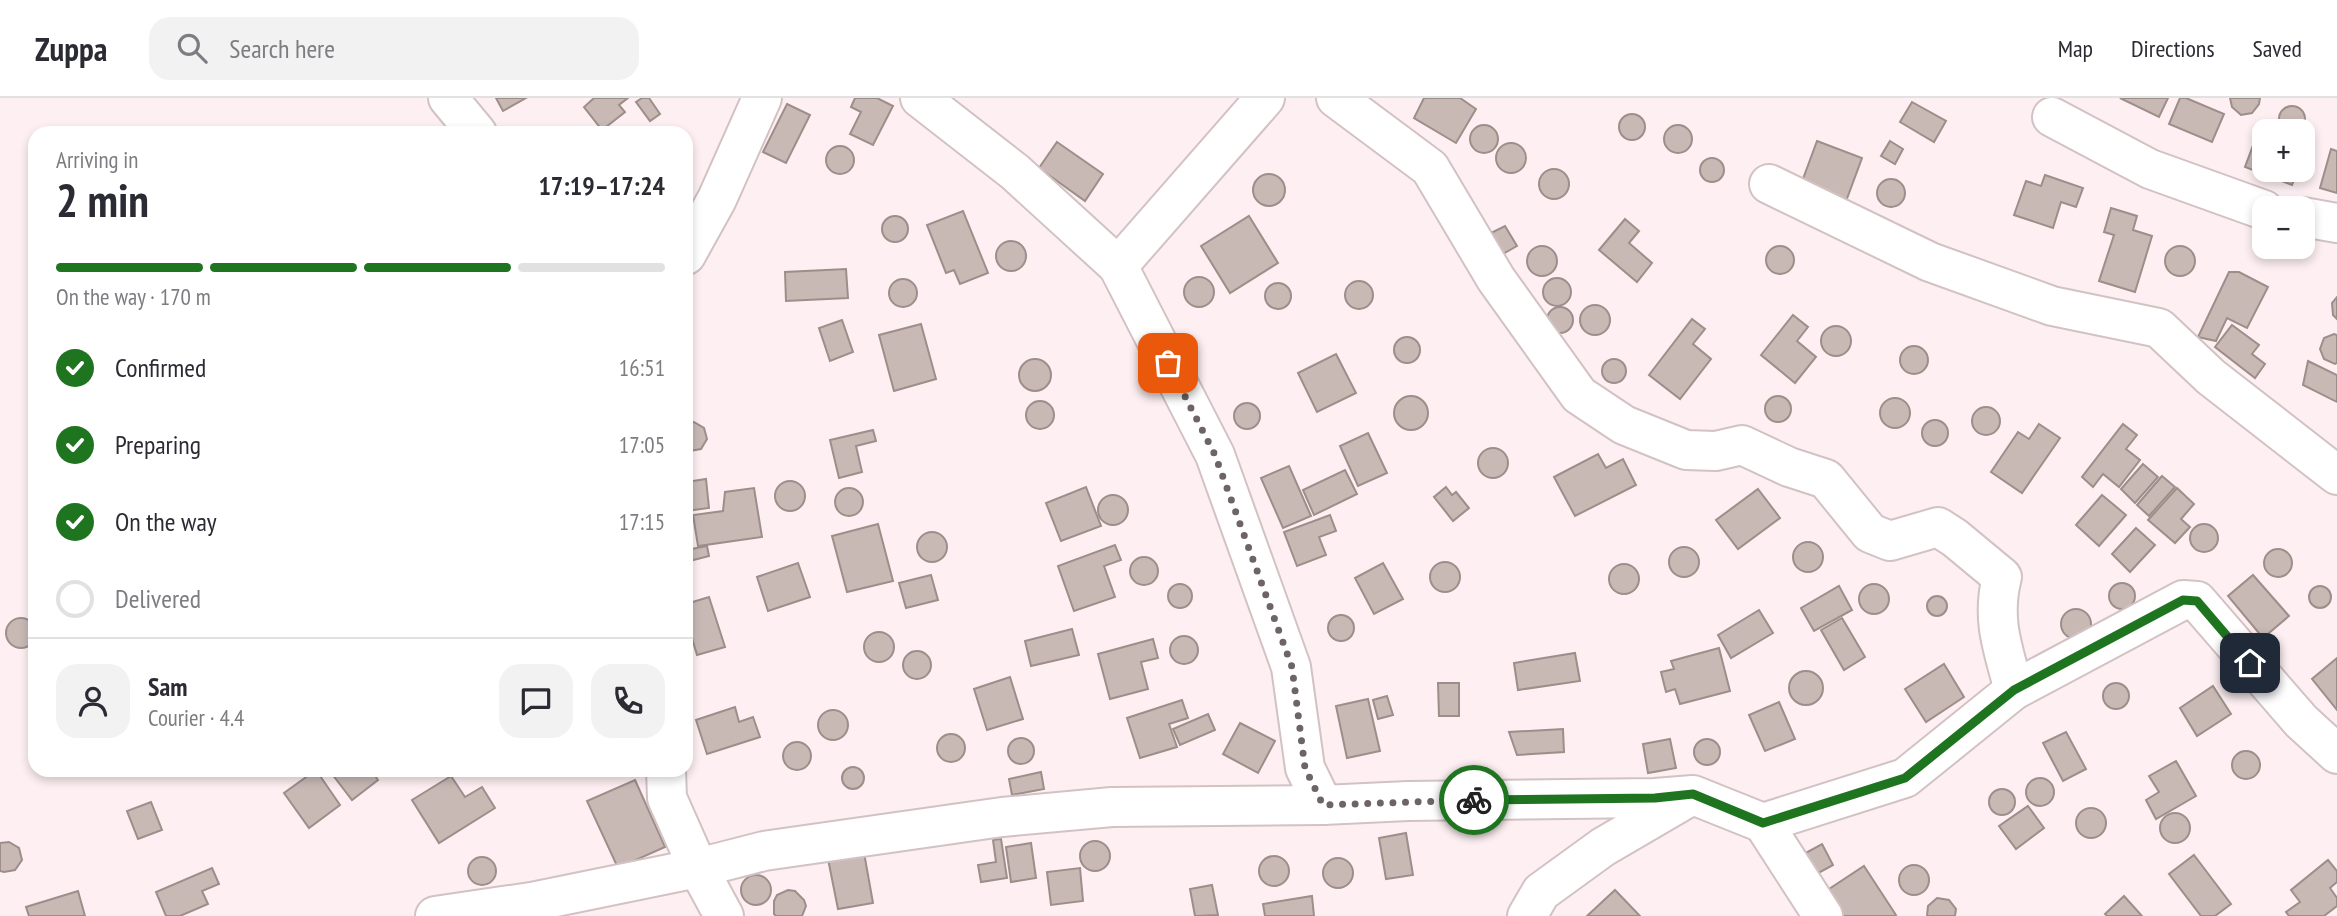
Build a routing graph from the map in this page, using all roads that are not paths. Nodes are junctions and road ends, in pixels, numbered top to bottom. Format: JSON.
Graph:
{"nodes":[{"id":1,"x":449,"y":98,"type":"edge"},
{"id":2,"x":762,"y":98,"type":"edge"},
{"id":3,"x":920,"y":98,"type":"edge"},
{"id":4,"x":1265,"y":98,"type":"edge"},
{"id":5,"x":1336,"y":98,"type":"edge"},
{"id":6,"x":2052,"y":117,"type":"dead end"},
{"id":7,"x":471,"y":126,"type":"edge"},
{"id":8,"x":1769,"y":184,"type":"dead end"},
{"id":9,"x":2252,"y":206,"type":"edge"},
{"id":10,"x":2315,"y":219,"type":"edge"},
{"id":11,"x":2337,"y":223,"type":"edge"},
{"id":12,"x":693,"y":243,"type":"edge"},
{"id":13,"x":1118,"y":266,"type":"junction"},
{"id":14,"x":2337,"y":475,"type":"edge"},
{"id":15,"x":2014,"y":690,"type":"junction"},
{"id":16,"x":2337,"y":754,"type":"edge"},
{"id":17,"x":666,"y":777,"type":"edge"},
{"id":18,"x":1693,"y":794,"type":"junction"},
{"id":19,"x":1323,"y":805,"type":"junction"},
{"id":20,"x":1763,"y":823,"type":"junction"},
{"id":21,"x":698,"y":868,"type":"junction"},
{"id":22,"x":435,"y":916,"type":"edge"},
{"id":23,"x":724,"y":916,"type":"edge"},
{"id":24,"x":1527,"y":916,"type":"edge"},
{"id":25,"x":1823,"y":916,"type":"edge"}],
"edges":[{"from":1,"to":7,"type":"street"},
{"from":2,"to":12,"type":"street"},
{"from":3,"to":13,"type":"street"},
{"from":4,"to":13,"type":"street"},
{"from":5,"to":15,"type":"street"},
{"from":6,"to":9,"type":"street"},
{"from":8,"to":14,"type":"street"},
{"from":10,"to":11,"type":"street"},
{"from":13,"to":19,"type":"street"},
{"from":15,"to":16,"type":"street"},
{"from":15,"to":20,"type":"street"},
{"from":17,"to":21,"type":"street"},
{"from":18,"to":19,"type":"street"},
{"from":18,"to":20,"type":"street"},
{"from":18,"to":24,"type":"street"},
{"from":19,"to":21,"type":"street"},
{"from":20,"to":25,"type":"street"},
{"from":21,"to":22,"type":"street"},
{"from":21,"to":23,"type":"street"}]}
